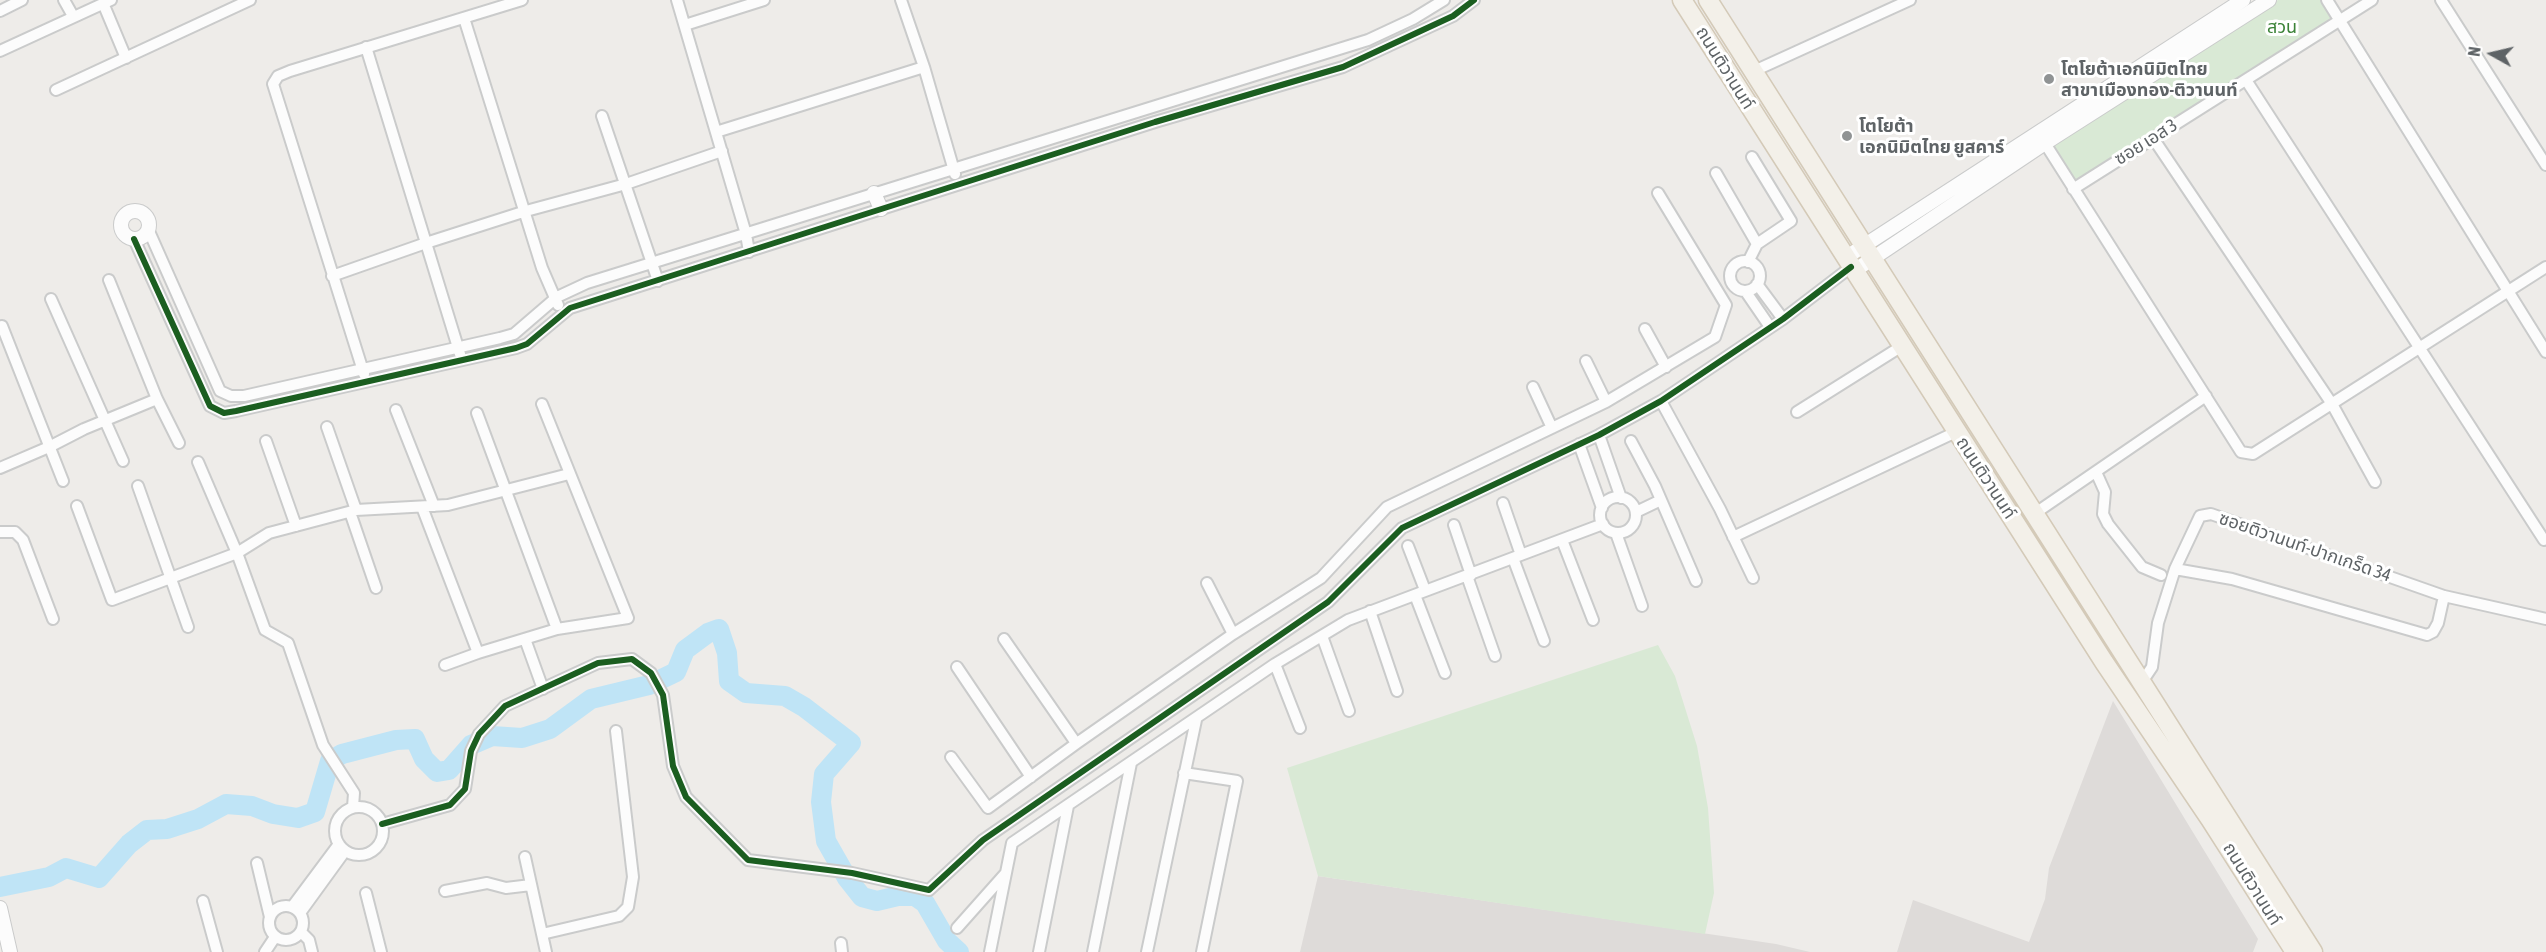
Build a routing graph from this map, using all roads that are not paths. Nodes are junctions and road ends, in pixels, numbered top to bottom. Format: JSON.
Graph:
{"nodes":[{"id":1,"x":22,"y":0,"type":"edge"},
{"id":2,"x":64,"y":0,"type":"edge"},
{"id":3,"x":250,"y":0,"type":"edge"},
{"id":4,"x":522,"y":0,"type":"edge"},
{"id":5,"x":677,"y":0,"type":"edge"},
{"id":6,"x":764,"y":0,"type":"edge"},
{"id":7,"x":900,"y":0,"type":"edge"},
{"id":8,"x":1444,"y":0,"type":"edge"},
{"id":9,"x":1474,"y":0,"type":"edge"},
{"id":10,"x":1682,"y":0,"type":"edge"},
{"id":11,"x":1708,"y":0,"type":"edge"},
{"id":12,"x":1910,"y":0,"type":"edge"},
{"id":13,"x":2269,"y":0,"type":"edge"},
{"id":14,"x":2327,"y":0,"type":"edge"},
{"id":15,"x":2372,"y":0,"type":"edge"},
{"id":16,"x":2440,"y":0,"type":"edge"},
{"id":17,"x":107,"y":2,"type":"edge"},
{"id":18,"x":2244,"y":3,"type":"edge"},
{"id":19,"x":0,"y":11,"type":"edge"},
{"id":20,"x":73,"y":16,"type":"junction"},
{"id":21,"x":464,"y":18,"type":"junction"},
{"id":22,"x":2340,"y":20,"type":"junction"},
{"id":23,"x":685,"y":25,"type":"junction"},
{"id":24,"x":366,"y":47,"type":"junction"},
{"id":25,"x":0,"y":51,"type":"edge"},
{"id":26,"x":126,"y":58,"type":"junction"},
{"id":27,"x":924,"y":67,"type":"junction"},
{"id":28,"x":1754,"y":71,"type":"junction"},
{"id":29,"x":2246,"y":80,"type":"junction"},
{"id":30,"x":56,"y":90,"type":"dead end"},
{"id":31,"x":602,"y":116,"type":"dead end"},
{"id":32,"x":716,"y":132,"type":"junction"},
{"id":33,"x":2041,"y":138,"type":"junction"},
{"id":34,"x":2153,"y":138,"type":"junction"},
{"id":35,"x":722,"y":151,"type":"junction"},
{"id":36,"x":1752,"y":157,"type":"dead end"},
{"id":37,"x":2546,"y":165,"type":"edge"},
{"id":38,"x":954,"y":168,"type":"junction"},
{"id":39,"x":1716,"y":173,"type":"dead end"},
{"id":40,"x":1968,"y":177,"type":"junction"},
{"id":41,"x":626,"y":184,"type":"junction"},
{"id":42,"x":958,"y":184,"type":"junction"},
{"id":43,"x":2073,"y":189,"type":"junction"},
{"id":44,"x":1976,"y":190,"type":"junction"},
{"id":45,"x":874,"y":193,"type":"junction"},
{"id":46,"x":1658,"y":193,"type":"dead end"},
{"id":47,"x":880,"y":209,"type":"junction"},
{"id":48,"x":526,"y":211,"type":"junction"},
{"id":49,"x":148,"y":229,"type":"junction"},
{"id":50,"x":746,"y":234,"type":"junction"},
{"id":51,"x":135,"y":239,"type":"junction"},
{"id":52,"x":426,"y":243,"type":"junction"},
{"id":53,"x":1757,"y":244,"type":"junction"},
{"id":54,"x":749,"y":252,"type":"junction"},
{"id":55,"x":1869,"y":252,"type":"junction"},
{"id":56,"x":1748,"y":262,"type":"junction"},
{"id":57,"x":652,"y":263,"type":"junction"},
{"id":58,"x":1850,"y":265,"type":"junction"},
{"id":59,"x":2546,"y":267,"type":"edge"},
{"id":60,"x":332,"y":276,"type":"junction"},
{"id":61,"x":110,"y":280,"type":"dead end"},
{"id":62,"x":658,"y":280,"type":"junction"},
{"id":63,"x":1757,"y":284,"type":"junction"},
{"id":64,"x":1733,"y":286,"type":"junction"},
{"id":65,"x":1746,"y":292,"type":"junction"},
{"id":66,"x":2508,"y":292,"type":"junction"},
{"id":67,"x":51,"y":299,"type":"dead end"},
{"id":68,"x":555,"y":299,"type":"junction"},
{"id":69,"x":1726,"y":305,"type":"junction"},
{"id":70,"x":563,"y":314,"type":"junction"},
{"id":71,"x":1783,"y":319,"type":"junction"},
{"id":72,"x":2,"y":326,"type":"dead end"},
{"id":73,"x":1770,"y":327,"type":"junction"},
{"id":74,"x":1644,"y":329,"type":"dead end"},
{"id":75,"x":1902,"y":346,"type":"junction"},
{"id":76,"x":458,"y":348,"type":"junction"},
{"id":77,"x":2420,"y":348,"type":"junction"},
{"id":78,"x":2546,"y":352,"type":"edge"},
{"id":79,"x":461,"y":360,"type":"junction"},
{"id":80,"x":1586,"y":361,"type":"dead end"},
{"id":81,"x":1666,"y":367,"type":"junction"},
{"id":82,"x":362,"y":368,"type":"junction"},
{"id":83,"x":366,"y":381,"type":"junction"},
{"id":84,"x":1533,"y":387,"type":"dead end"},
{"id":85,"x":2206,"y":396,"type":"junction"},
{"id":86,"x":157,"y":399,"type":"junction"},
{"id":87,"x":1661,"y":401,"type":"junction"},
{"id":88,"x":1606,"y":402,"type":"junction"},
{"id":89,"x":542,"y":404,"type":"dead end"},
{"id":90,"x":2332,"y":404,"type":"junction"},
{"id":91,"x":396,"y":410,"type":"dead end"},
{"id":92,"x":1797,"y":412,"type":"dead end"},
{"id":93,"x":477,"y":413,"type":"dead end"},
{"id":94,"x":107,"y":420,"type":"junction"},
{"id":95,"x":327,"y":427,"type":"dead end"},
{"id":96,"x":1552,"y":428,"type":"junction"},
{"id":97,"x":1956,"y":432,"type":"junction"},
{"id":98,"x":1599,"y":435,"type":"junction"},
{"id":99,"x":266,"y":441,"type":"dead end"},
{"id":100,"x":1631,"y":441,"type":"dead end"},
{"id":101,"x":179,"y":443,"type":"dead end"},
{"id":102,"x":1579,"y":444,"type":"junction"},
{"id":103,"x":49,"y":447,"type":"junction"},
{"id":104,"x":123,"y":461,"type":"dead end"},
{"id":105,"x":198,"y":462,"type":"dead end"},
{"id":106,"x":0,"y":468,"type":"edge"},
{"id":107,"x":2096,"y":472,"type":"junction"},
{"id":108,"x":569,"y":474,"type":"junction"},
{"id":109,"x":63,"y":481,"type":"dead end"},
{"id":110,"x":2375,"y":482,"type":"dead end"},
{"id":111,"x":138,"y":486,"type":"dead end"},
{"id":112,"x":504,"y":490,"type":"junction"},
{"id":113,"x":1621,"y":498,"type":"junction"},
{"id":114,"x":1661,"y":500,"type":"junction"},
{"id":115,"x":1503,"y":503,"type":"dead end"},
{"id":116,"x":77,"y":506,"type":"dead end"},
{"id":117,"x":434,"y":506,"type":"junction"},
{"id":118,"x":422,"y":507,"type":"junction"},
{"id":119,"x":1602,"y":508,"type":"junction"},
{"id":120,"x":353,"y":511,"type":"junction"},
{"id":121,"x":1636,"y":512,"type":"junction"},
{"id":122,"x":2034,"y":514,"type":"junction"},
{"id":123,"x":1603,"y":524,"type":"junction"},
{"id":124,"x":1454,"y":525,"type":"dead end"},
{"id":125,"x":296,"y":526,"type":"junction"},
{"id":126,"x":0,"y":532,"type":"edge"},
{"id":127,"x":1616,"y":533,"type":"junction"},
{"id":128,"x":1733,"y":537,"type":"junction"},
{"id":129,"x":1562,"y":540,"type":"junction"},
{"id":130,"x":2544,"y":540,"type":"dead end"},
{"id":131,"x":1408,"y":546,"type":"dead end"},
{"id":132,"x":237,"y":553,"type":"junction"},
{"id":133,"x":1517,"y":557,"type":"junction"},
{"id":134,"x":2175,"y":570,"type":"junction"},
{"id":135,"x":1469,"y":575,"type":"junction"},
{"id":136,"x":2161,"y":575,"type":"dead end"},
{"id":137,"x":172,"y":577,"type":"junction"},
{"id":138,"x":1753,"y":578,"type":"dead end"},
{"id":139,"x":1695,"y":581,"type":"dead end"},
{"id":140,"x":1207,"y":583,"type":"dead end"},
{"id":141,"x":376,"y":588,"type":"dead end"},
{"id":142,"x":1420,"y":592,"type":"junction"},
{"id":143,"x":2444,"y":596,"type":"junction"},
{"id":144,"x":1642,"y":606,"type":"dead end"},
{"id":145,"x":1370,"y":611,"type":"junction"},
{"id":146,"x":53,"y":619,"type":"dead end"},
{"id":147,"x":2546,"y":619,"type":"edge"},
{"id":148,"x":1593,"y":620,"type":"dead end"},
{"id":149,"x":188,"y":627,"type":"dead end"},
{"id":150,"x":557,"y":629,"type":"junction"},
{"id":151,"x":1233,"y":634,"type":"junction"},
{"id":152,"x":1322,"y":636,"type":"junction"},
{"id":153,"x":525,"y":639,"type":"junction"},
{"id":154,"x":1004,"y":639,"type":"dead end"},
{"id":155,"x":1544,"y":641,"type":"dead end"},
{"id":156,"x":478,"y":653,"type":"junction"},
{"id":157,"x":1495,"y":656,"type":"dead end"},
{"id":158,"x":1275,"y":664,"type":"junction"},
{"id":159,"x":445,"y":665,"type":"dead end"},
{"id":160,"x":957,"y":668,"type":"dead end"},
{"id":161,"x":1445,"y":673,"type":"dead end"},
{"id":162,"x":2142,"y":682,"type":"junction"},
{"id":163,"x":543,"y":689,"type":"junction"},
{"id":164,"x":1398,"y":691,"type":"dead end"},
{"id":165,"x":1349,"y":711,"type":"dead end"},
{"id":166,"x":1196,"y":720,"type":"junction"},
{"id":167,"x":1300,"y":728,"type":"dead end"},
{"id":168,"x":616,"y":731,"type":"dead end"},
{"id":169,"x":1076,"y":743,"type":"junction"},
{"id":170,"x":951,"y":757,"type":"dead end"},
{"id":171,"x":1131,"y":763,"type":"junction"},
{"id":172,"x":1184,"y":773,"type":"junction"},
{"id":173,"x":1031,"y":777,"type":"junction"},
{"id":174,"x":1068,"y":806,"type":"junction"},
{"id":175,"x":352,"y":807,"type":"junction"},
{"id":176,"x":2222,"y":823,"type":"junction"},
{"id":177,"x":382,"y":824,"type":"junction"},
{"id":178,"x":342,"y":847,"type":"junction"},
{"id":179,"x":525,"y":857,"type":"dead end"},
{"id":180,"x":256,"y":864,"type":"dead end"},
{"id":181,"x":1005,"y":874,"type":"junction"},
{"id":182,"x":531,"y":885,"type":"junction"},
{"id":183,"x":445,"y":891,"type":"dead end"},
{"id":184,"x":366,"y":893,"type":"dead end"},
{"id":185,"x":203,"y":901,"type":"dead end"},
{"id":186,"x":0,"y":908,"type":"edge"},
{"id":187,"x":296,"y":910,"type":"junction"},
{"id":188,"x":270,"y":917,"type":"junction"},
{"id":189,"x":957,"y":928,"type":"dead end"},
{"id":190,"x":301,"y":932,"type":"junction"},
{"id":191,"x":542,"y":934,"type":"junction"},
{"id":192,"x":275,"y":937,"type":"junction"},
{"id":193,"x":10,"y":952,"type":"edge"},
{"id":194,"x":217,"y":952,"type":"edge"},
{"id":195,"x":265,"y":952,"type":"edge"},
{"id":196,"x":312,"y":952,"type":"edge"},
{"id":197,"x":381,"y":952,"type":"edge"},
{"id":198,"x":546,"y":952,"type":"edge"},
{"id":199,"x":990,"y":952,"type":"edge"},
{"id":200,"x":1039,"y":952,"type":"edge"},
{"id":201,"x":1093,"y":952,"type":"edge"},
{"id":202,"x":1148,"y":952,"type":"edge"},
{"id":203,"x":1202,"y":952,"type":"edge"},
{"id":204,"x":2295,"y":952,"type":"edge"},
{"id":205,"x":2313,"y":952,"type":"edge"}],
"edges":[{"from":1,"to":19,"type":"street"},
{"from":2,"to":20,"type":"street"},
{"from":3,"to":26,"type":"street"},
{"from":4,"to":21,"type":"street"},
{"from":5,"to":23,"type":"street"},
{"from":6,"to":23,"type":"street"},
{"from":7,"to":27,"type":"street"},
{"from":8,"to":38,"type":"street"},
{"from":9,"to":42,"type":"street"},
{"from":10,"to":58,"type":"main road","name":"ถนนติวานนท์"},
{"from":11,"to":28,"type":"main road","name":"ถนนติวานนท์"},
{"from":12,"to":28,"type":"street"},
{"from":13,"to":18,"type":"street"},
{"from":14,"to":22,"type":"street"},
{"from":15,"to":22,"type":"street","name":"ซอย เอส 3"},
{"from":16,"to":37,"type":"street"},
{"from":17,"to":20,"type":"street"},
{"from":17,"to":26,"type":"street"},
{"from":18,"to":33,"type":"street"},
{"from":20,"to":25,"type":"street"},
{"from":21,"to":24,"type":"street"},
{"from":21,"to":48,"type":"street"},
{"from":22,"to":29,"type":"street","name":"ซอย เอส 3"},
{"from":22,"to":66,"type":"street"},
{"from":23,"to":32,"type":"street"},
{"from":24,"to":52,"type":"street"},
{"from":24,"to":60,"type":"street"},
{"from":26,"to":30,"type":"street"},
{"from":27,"to":32,"type":"street"},
{"from":27,"to":38,"type":"street"},
{"from":28,"to":55,"type":"main road","name":"ถนนติวานนท์"},
{"from":29,"to":34,"type":"street","name":"ซอย เอส 3"},
{"from":29,"to":77,"type":"street"},
{"from":31,"to":41,"type":"street"},
{"from":32,"to":35,"type":"street"},
{"from":33,"to":40,"type":"street"},
{"from":33,"to":43,"type":"street"},
{"from":33,"to":44,"type":"street"},
{"from":34,"to":43,"type":"street","name":"ซอย เอส 3"},
{"from":34,"to":90,"type":"street"},
{"from":35,"to":41,"type":"street"},
{"from":35,"to":50,"type":"street"},
{"from":36,"to":53,"type":"street"},
{"from":38,"to":42,"type":"street"},
{"from":38,"to":45,"type":"street"},
{"from":39,"to":53,"type":"street"},
{"from":40,"to":44,"type":"street"},
{"from":40,"to":55,"type":"street"},
{"from":41,"to":48,"type":"street"},
{"from":41,"to":57,"type":"street"},
{"from":42,"to":47,"type":"street"},
{"from":43,"to":85,"type":"street"},
{"from":44,"to":55,"type":"street"},
{"from":45,"to":47,"type":"street"},
{"from":45,"to":50,"type":"street"},
{"from":46,"to":69,"type":"street"},
{"from":47,"to":54,"type":"street"},
{"from":48,"to":52,"type":"street"},
{"from":48,"to":68,"type":"street"},
{"from":49,"to":51,"type":"street"},
{"from":49,"to":51,"type":"street"},
{"from":49,"to":82,"type":"street"},
{"from":50,"to":54,"type":"street"},
{"from":50,"to":57,"type":"street"},
{"from":51,"to":83,"type":"street"},
{"from":52,"to":60,"type":"street"},
{"from":52,"to":76,"type":"street"},
{"from":53,"to":56,"type":"street"},
{"from":54,"to":62,"type":"street"},
{"from":55,"to":58,"type":"street"},
{"from":55,"to":122,"type":"main road","name":"ถนนติวานนท์"},
{"from":56,"to":63,"type":"street"},
{"from":56,"to":64,"type":"street"},
{"from":57,"to":62,"type":"street"},
{"from":57,"to":68,"type":"street"},
{"from":58,"to":71,"type":"street"},
{"from":58,"to":75,"type":"main road","name":"ถนนติวานนท์"},
{"from":59,"to":66,"type":"street"},
{"from":60,"to":82,"type":"street"},
{"from":61,"to":86,"type":"street"},
{"from":62,"to":70,"type":"street"},
{"from":63,"to":65,"type":"street"},
{"from":63,"to":71,"type":"street"},
{"from":64,"to":65,"type":"street"},
{"from":64,"to":69,"type":"street"},
{"from":65,"to":73,"type":"street"},
{"from":66,"to":77,"type":"street"},
{"from":66,"to":78,"type":"street"},
{"from":67,"to":94,"type":"street"},
{"from":68,"to":70,"type":"street"},
{"from":68,"to":76,"type":"street"},
{"from":69,"to":81,"type":"street"},
{"from":70,"to":79,"type":"street"},
{"from":71,"to":73,"type":"street"},
{"from":72,"to":103,"type":"street"},
{"from":73,"to":87,"type":"street"},
{"from":74,"to":81,"type":"street"},
{"from":75,"to":92,"type":"street"},
{"from":75,"to":97,"type":"main road","name":"ถนนติวานนท์"},
{"from":76,"to":79,"type":"street"},
{"from":76,"to":82,"type":"street"},
{"from":77,"to":90,"type":"street"},
{"from":77,"to":130,"type":"street"},
{"from":79,"to":83,"type":"street"},
{"from":80,"to":88,"type":"street"},
{"from":81,"to":88,"type":"street"},
{"from":82,"to":83,"type":"street"},
{"from":84,"to":96,"type":"street"},
{"from":85,"to":90,"type":"street"},
{"from":85,"to":107,"type":"street"},
{"from":86,"to":94,"type":"street"},
{"from":86,"to":101,"type":"street"},
{"from":87,"to":98,"type":"street"},
{"from":87,"to":128,"type":"street"},
{"from":88,"to":96,"type":"street"},
{"from":89,"to":108,"type":"street"},
{"from":90,"to":110,"type":"street"},
{"from":91,"to":117,"type":"street"},
{"from":93,"to":112,"type":"street"},
{"from":94,"to":103,"type":"street"},
{"from":94,"to":104,"type":"street"},
{"from":95,"to":120,"type":"street"},
{"from":96,"to":151,"type":"street"},
{"from":97,"to":128,"type":"street"},
{"from":97,"to":176,"type":"main road","name":"ถนนติวานนท์"},
{"from":98,"to":102,"type":"street"},
{"from":98,"to":113,"type":"street"},
{"from":99,"to":125,"type":"street"},
{"from":100,"to":114,"type":"street"},
{"from":102,"to":119,"type":"street"},
{"from":102,"to":163,"type":"street"},
{"from":103,"to":106,"type":"street"},
{"from":103,"to":109,"type":"street"},
{"from":105,"to":132,"type":"street"},
{"from":107,"to":122,"type":"street"},
{"from":107,"to":136,"type":"street"},
{"from":108,"to":112,"type":"street"},
{"from":108,"to":150,"type":"street"},
{"from":111,"to":137,"type":"street"},
{"from":112,"to":117,"type":"street"},
{"from":112,"to":150,"type":"street"},
{"from":113,"to":119,"type":"street"},
{"from":113,"to":121,"type":"street"},
{"from":114,"to":121,"type":"street"},
{"from":114,"to":139,"type":"street"},
{"from":115,"to":133,"type":"street"},
{"from":116,"to":137,"type":"street"},
{"from":117,"to":118,"type":"street"},
{"from":118,"to":120,"type":"street"},
{"from":118,"to":156,"type":"street"},
{"from":119,"to":123,"type":"street"},
{"from":120,"to":125,"type":"street"},
{"from":120,"to":141,"type":"street"},
{"from":121,"to":127,"type":"street"},
{"from":122,"to":162,"type":"main road","name":"ถนนติวานนท์"},
{"from":123,"to":127,"type":"street"},
{"from":123,"to":129,"type":"street"},
{"from":124,"to":135,"type":"street"},
{"from":125,"to":132,"type":"street"},
{"from":126,"to":146,"type":"street"},
{"from":127,"to":144,"type":"street"},
{"from":128,"to":138,"type":"street"},
{"from":129,"to":133,"type":"street"},
{"from":129,"to":148,"type":"street"},
{"from":131,"to":142,"type":"street"},
{"from":132,"to":137,"type":"street"},
{"from":132,"to":175,"type":"street"},
{"from":133,"to":135,"type":"street"},
{"from":133,"to":155,"type":"street"},
{"from":134,"to":143,"type":"street"},
{"from":134,"to":143,"type":"street","name":"ซอยติวานนท์-ปากเกร็ด 34"},
{"from":134,"to":162,"type":"street","name":"ซอยติวานนท์-ปากเกร็ด 34"},
{"from":135,"to":142,"type":"street"},
{"from":135,"to":157,"type":"street"},
{"from":137,"to":149,"type":"street"},
{"from":140,"to":151,"type":"street"},
{"from":142,"to":145,"type":"street"},
{"from":142,"to":161,"type":"street"},
{"from":143,"to":147,"type":"street","name":"ซอยติวานนท์-ปากเกร็ด 34"},
{"from":145,"to":152,"type":"street"},
{"from":145,"to":164,"type":"street"},
{"from":150,"to":153,"type":"street"},
{"from":151,"to":169,"type":"street"},
{"from":152,"to":158,"type":"street"},
{"from":152,"to":165,"type":"street"},
{"from":153,"to":156,"type":"street"},
{"from":153,"to":163,"type":"street"},
{"from":154,"to":169,"type":"street"},
{"from":156,"to":159,"type":"street"},
{"from":158,"to":166,"type":"street"},
{"from":158,"to":167,"type":"street"},
{"from":160,"to":173,"type":"street"},
{"from":162,"to":176,"type":"main road","name":"ถนนติวานนท์"},
{"from":163,"to":177,"type":"street"},
{"from":166,"to":171,"type":"street"},
{"from":166,"to":172,"type":"street"},
{"from":168,"to":191,"type":"street"},
{"from":169,"to":173,"type":"street"},
{"from":170,"to":173,"type":"street"},
{"from":171,"to":174,"type":"street"},
{"from":171,"to":201,"type":"street"},
{"from":172,"to":202,"type":"street"},
{"from":172,"to":203,"type":"street"},
{"from":174,"to":181,"type":"street"},
{"from":174,"to":200,"type":"street"},
{"from":175,"to":177,"type":"street"},
{"from":175,"to":178,"type":"street"},
{"from":176,"to":204,"type":"main road","name":"ถนนติวานนท์"},
{"from":176,"to":205,"type":"main road","name":"ถนนติวานนท์"},
{"from":177,"to":178,"type":"street"},
{"from":178,"to":187,"type":"street"},
{"from":179,"to":182,"type":"street"},
{"from":180,"to":188,"type":"street"},
{"from":181,"to":189,"type":"street"},
{"from":181,"to":199,"type":"street"},
{"from":182,"to":183,"type":"street"},
{"from":182,"to":191,"type":"street"},
{"from":184,"to":197,"type":"street"},
{"from":185,"to":194,"type":"street"},
{"from":186,"to":193,"type":"street"},
{"from":187,"to":188,"type":"street"},
{"from":187,"to":190,"type":"street"},
{"from":188,"to":192,"type":"street"},
{"from":190,"to":192,"type":"street"},
{"from":190,"to":196,"type":"street"},
{"from":191,"to":198,"type":"street"},
{"from":192,"to":195,"type":"street"}]}
